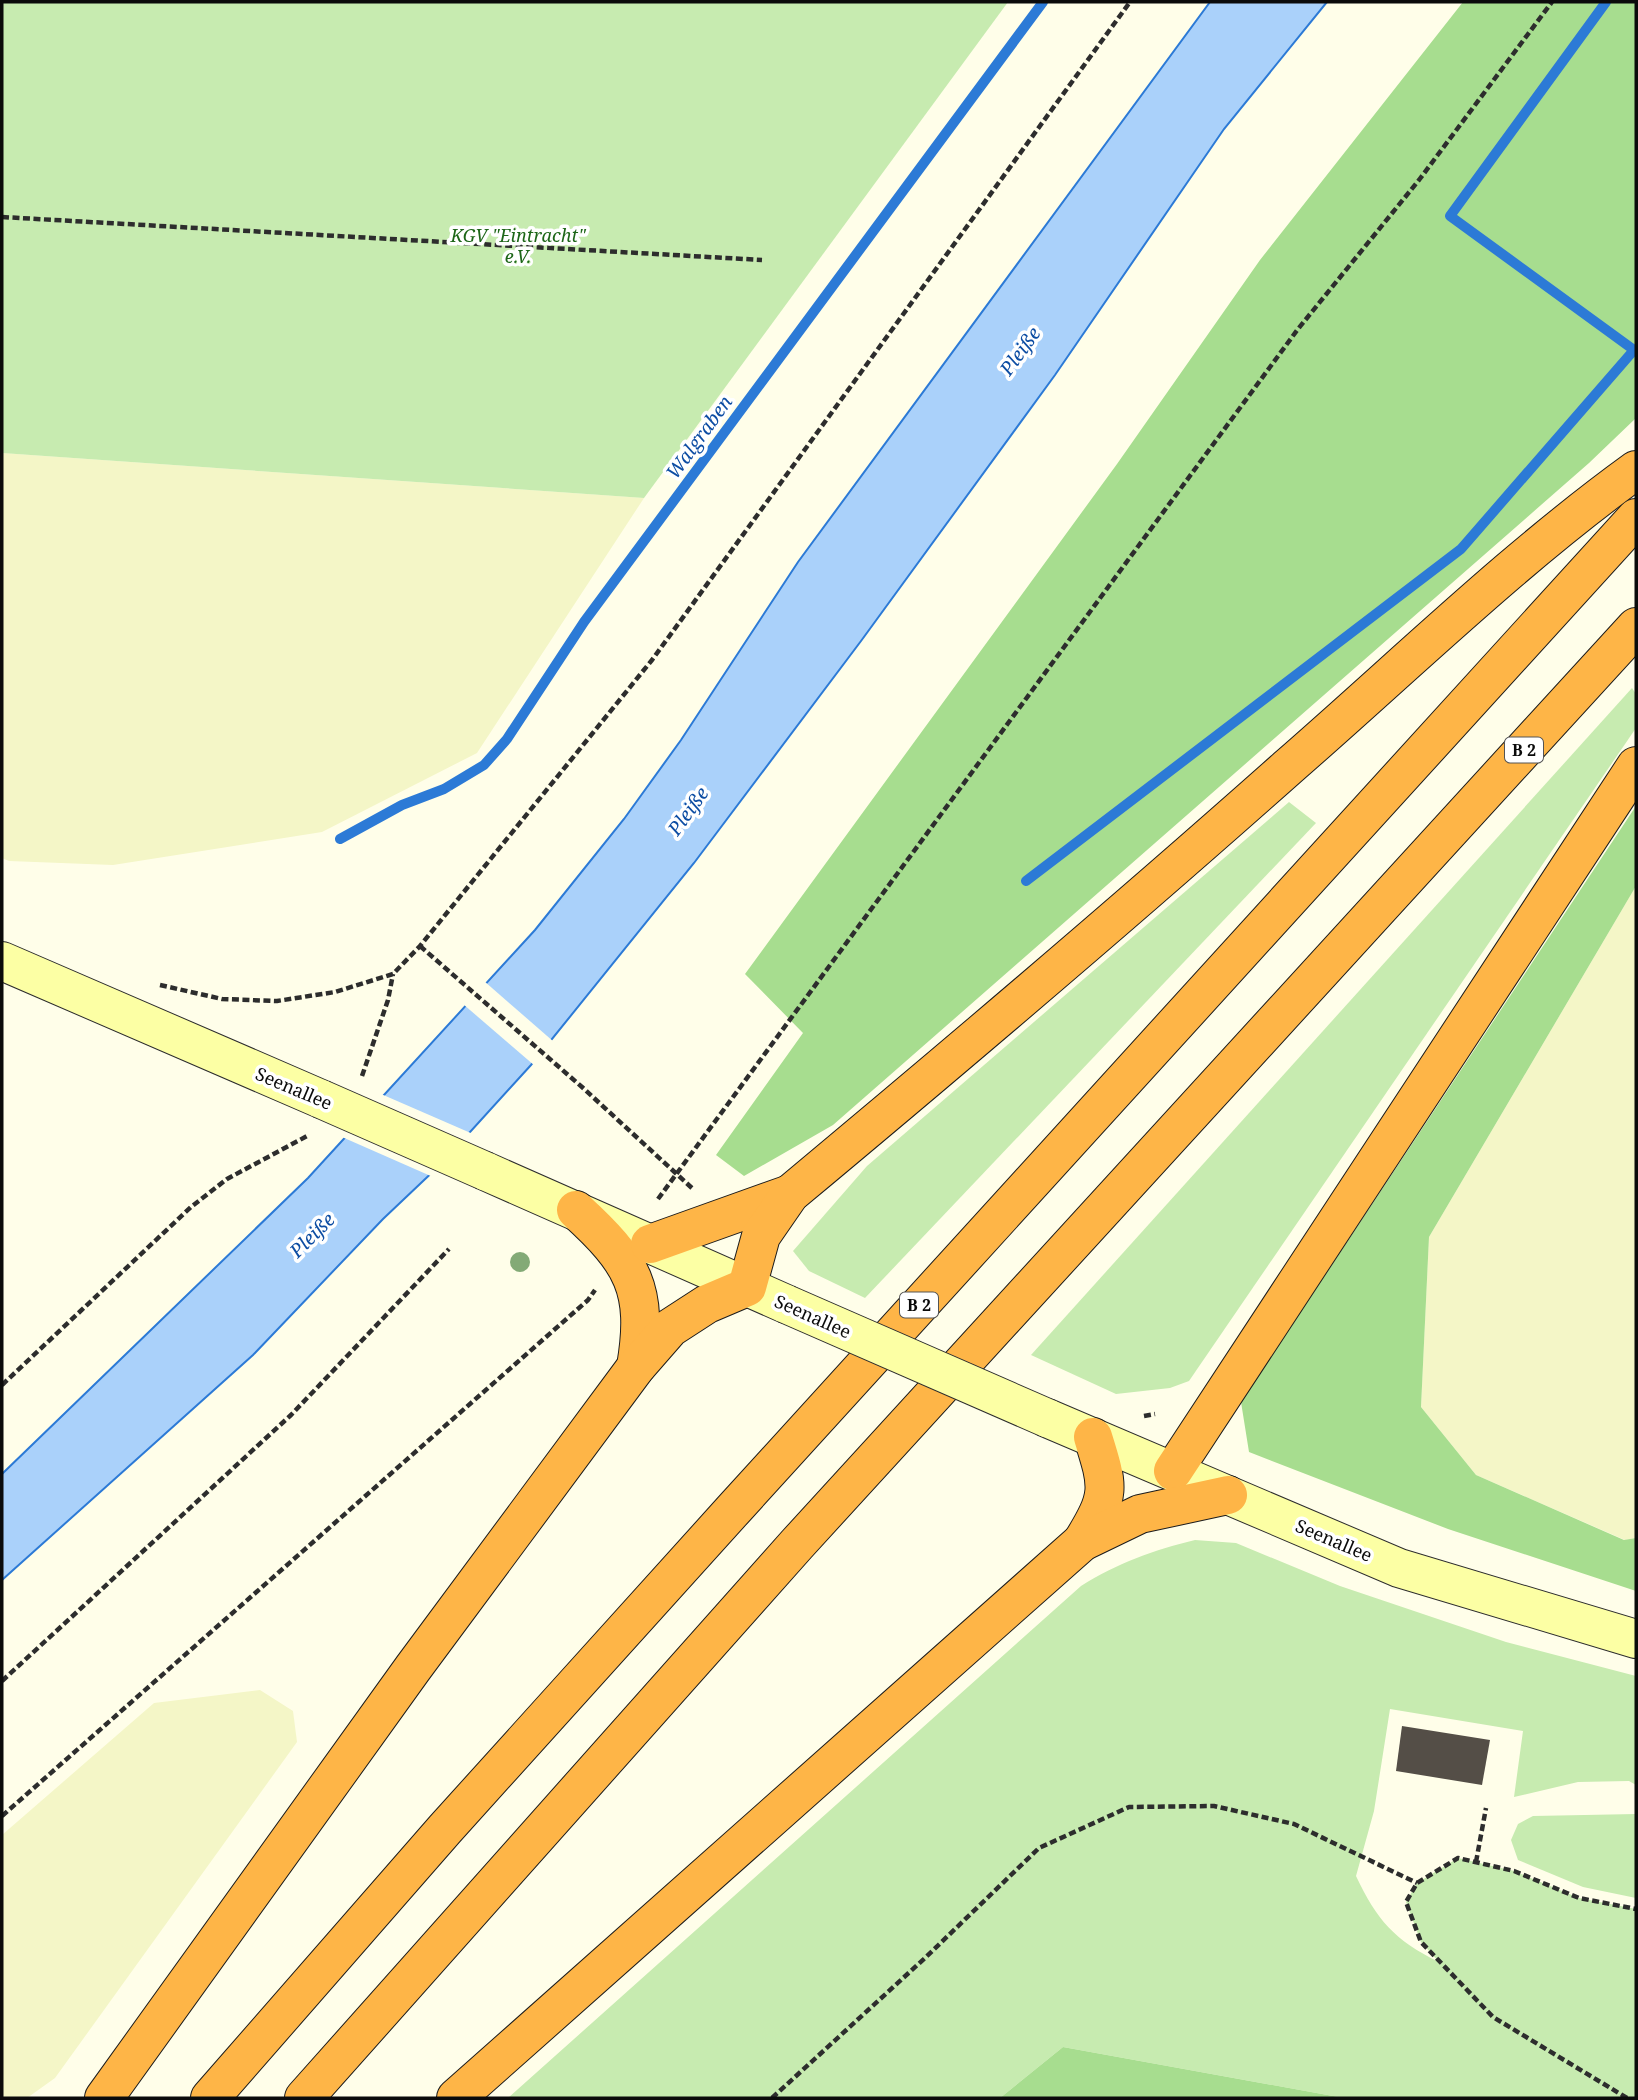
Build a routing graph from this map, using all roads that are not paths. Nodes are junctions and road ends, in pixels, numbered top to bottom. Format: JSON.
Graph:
{"nodes":[{"id":1,"x":1636,"y":470,"type":"edge"},
{"id":2,"x":1636,"y":518,"type":"edge"},
{"id":3,"x":1636,"y":627,"type":"edge"},
{"id":4,"x":1636,"y":765,"type":"edge"},
{"id":5,"x":2,"y":961,"type":"edge"},
{"id":6,"x":790,"y":1194,"type":"junction"},
{"id":7,"x":576,"y":1210,"type":"joint"},
{"id":8,"x":633,"y":1245,"type":"junction"},
{"id":9,"x":747,"y":1287,"type":"junction"},
{"id":10,"x":636,"y":1367,"type":"junction"},
{"id":11,"x":1093,"y":1437,"type":"junction"},
{"id":12,"x":1172,"y":1471,"type":"junction"},
{"id":13,"x":1228,"y":1495,"type":"junction"},
{"id":14,"x":1083,"y":1542,"type":"junction"},
{"id":15,"x":1636,"y":1639,"type":"edge"},
{"id":16,"x":104,"y":2098,"type":"edge"},
{"id":17,"x":210,"y":2098,"type":"edge"},
{"id":18,"x":304,"y":2098,"type":"edge"},
{"id":19,"x":456,"y":2098,"type":"edge"}],
"edges":[{"from":1,"to":6,"type":"highway"},
{"from":2,"to":17,"type":"highway","number":"B 2"},
{"from":3,"to":18,"type":"highway","number":"B 2"},
{"from":4,"to":12,"type":"highway"},
{"from":5,"to":7,"type":"main road","name":"Seenallee","bridge":true},
{"from":6,"to":8,"type":"highway"},
{"from":6,"to":9,"type":"highway"},
{"from":7,"to":8,"type":"highway"},
{"from":8,"to":9,"type":"main road","name":"Seenallee"},
{"from":8,"to":10,"type":"highway"},
{"from":9,"to":10,"type":"highway"},
{"from":9,"to":11,"type":"main road","name":"Seenallee","bridge":true},
{"from":10,"to":16,"type":"highway"},
{"from":11,"to":12,"type":"main road","name":"Seenallee"},
{"from":11,"to":14,"type":"highway"},
{"from":12,"to":13,"type":"main road","name":"Seenallee"},
{"from":13,"to":14,"type":"highway"},
{"from":13,"to":15,"type":"main road","name":"Seenallee"},
{"from":14,"to":19,"type":"highway"}]}
